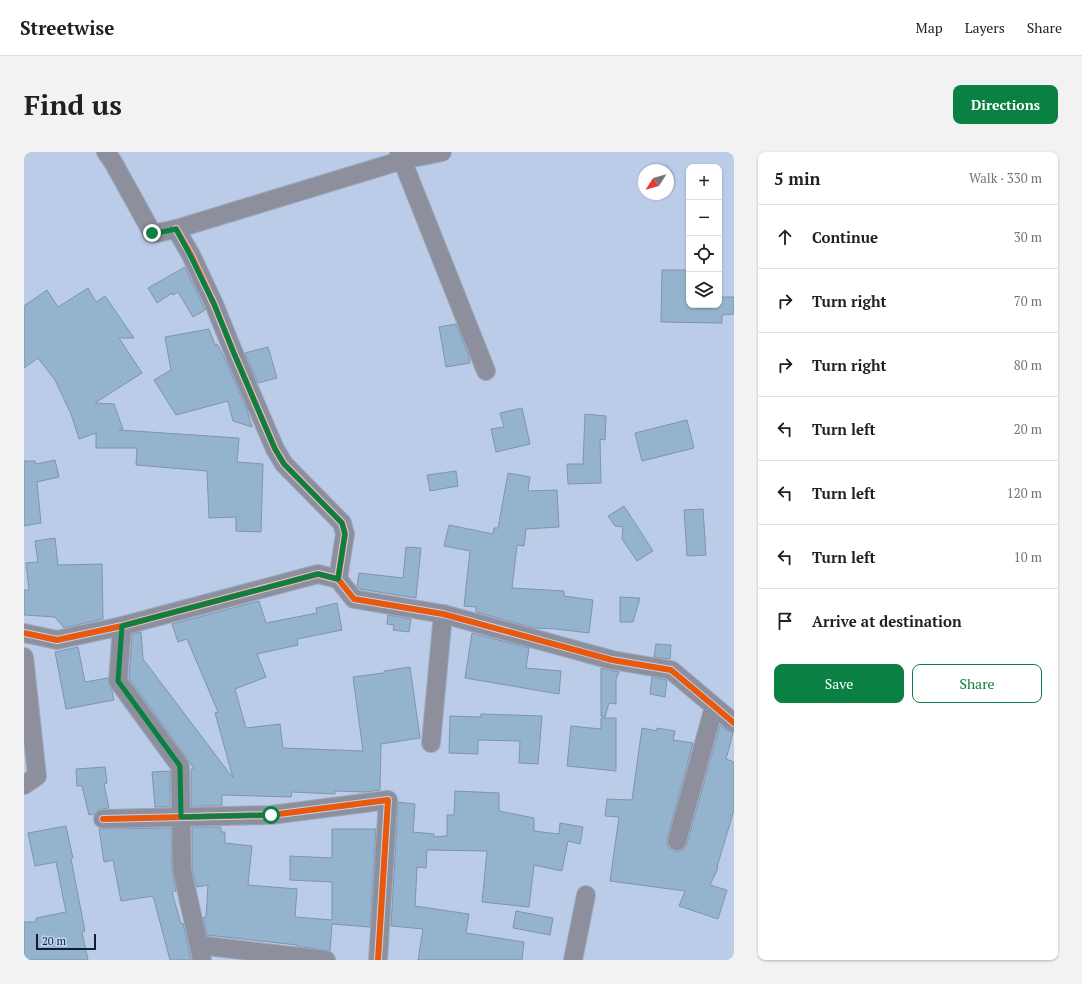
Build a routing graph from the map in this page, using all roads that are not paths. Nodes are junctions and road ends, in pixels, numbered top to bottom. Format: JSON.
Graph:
{"nodes":[{"id":1,"x":106,"y":152,"type":"edge"},
{"id":2,"x":442,"y":152,"type":"edge"},
{"id":3,"x":401,"y":156,"type":"edge"},
{"id":4,"x":176,"y":229,"type":"junction"},
{"id":5,"x":486,"y":371,"type":"dead end"},
{"id":6,"x":338,"y":579,"type":"junction"},
{"id":7,"x":443,"y":614,"type":"junction"},
{"id":8,"x":122,"y":626,"type":"junction"},
{"id":9,"x":24,"y":633,"type":"edge"},
{"id":10,"x":24,"y":657,"type":"edge"},
{"id":11,"x":714,"y":707,"type":"junction"},
{"id":12,"x":734,"y":723,"type":"edge"},
{"id":13,"x":431,"y":743,"type":"dead end"},
{"id":14,"x":24,"y":785,"type":"edge"},
{"id":15,"x":181,"y":817,"type":"junction"},
{"id":16,"x":103,"y":819,"type":"dead end"},
{"id":17,"x":677,"y":841,"type":"dead end"},
{"id":18,"x":586,"y":895,"type":"dead end"},
{"id":19,"x":200,"y":953,"type":"edge"},
{"id":20,"x":326,"y":960,"type":"edge"},
{"id":21,"x":378,"y":960,"type":"edge"},
{"id":22,"x":573,"y":960,"type":"edge"}],
"edges":[{"from":1,"to":4,"type":"street"},
{"from":2,"to":3,"type":"street"},
{"from":3,"to":4,"type":"street"},
{"from":3,"to":5,"type":"street"},
{"from":4,"to":6,"type":"street"},
{"from":6,"to":7,"type":"street"},
{"from":6,"to":8,"type":"street"},
{"from":7,"to":11,"type":"street"},
{"from":7,"to":13,"type":"street"},
{"from":8,"to":9,"type":"street"},
{"from":8,"to":15,"type":"street"},
{"from":10,"to":14,"type":"street"},
{"from":11,"to":12,"type":"street"},
{"from":11,"to":17,"type":"street"},
{"from":15,"to":16,"type":"street"},
{"from":15,"to":19,"type":"street"},
{"from":15,"to":21,"type":"street"},
{"from":18,"to":22,"type":"street"},
{"from":19,"to":20,"type":"street"}]}
